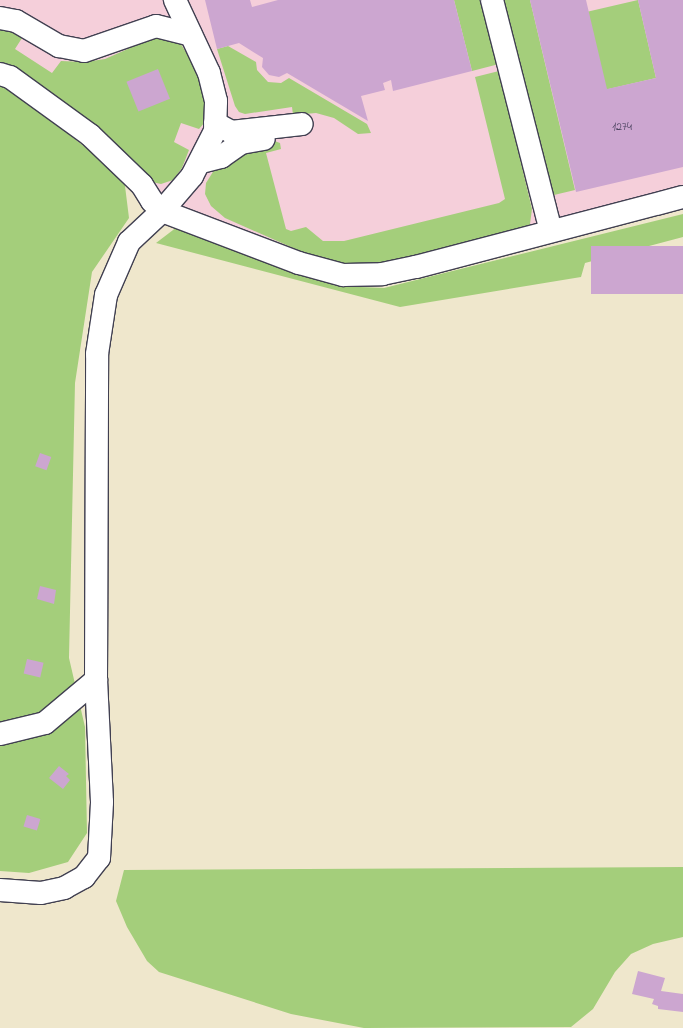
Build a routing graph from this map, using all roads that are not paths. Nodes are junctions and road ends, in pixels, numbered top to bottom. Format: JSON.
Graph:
{"nodes":[{"id":1,"x":175,"y":0,"type":"edge"},
{"id":2,"x":492,"y":0,"type":"edge"},
{"id":3,"x":0,"y":18,"type":"edge"},
{"id":4,"x":191,"y":35,"type":"junction"},
{"id":5,"x":0,"y":74,"type":"edge"},
{"id":6,"x":215,"y":123,"type":"junction"},
{"id":7,"x":302,"y":124,"type":"dead end"},
{"id":8,"x":282,"y":135,"type":"dead end"},
{"id":9,"x":201,"y":162,"type":"junction"},
{"id":10,"x":683,"y":197,"type":"edge"},
{"id":11,"x":162,"y":211,"type":"junction"},
{"id":12,"x":551,"y":231,"type":"junction"},
{"id":13,"x":96,"y":680,"type":"junction"},
{"id":14,"x":0,"y":734,"type":"edge"},
{"id":15,"x":0,"y":890,"type":"edge"}],
"edges":[{"from":1,"to":4,"type":"street"},
{"from":2,"to":12,"type":"street"},
{"from":3,"to":4,"type":"street"},
{"from":4,"to":6,"type":"street"},
{"from":5,"to":11,"type":"street"},
{"from":6,"to":7,"type":"street"},
{"from":6,"to":9,"type":"street"},
{"from":8,"to":9,"type":"street"},
{"from":9,"to":11,"type":"street"},
{"from":10,"to":12,"type":"street"},
{"from":11,"to":12,"type":"street"},
{"from":11,"to":13,"type":"street"},
{"from":13,"to":14,"type":"street"},
{"from":13,"to":15,"type":"street"}]}
